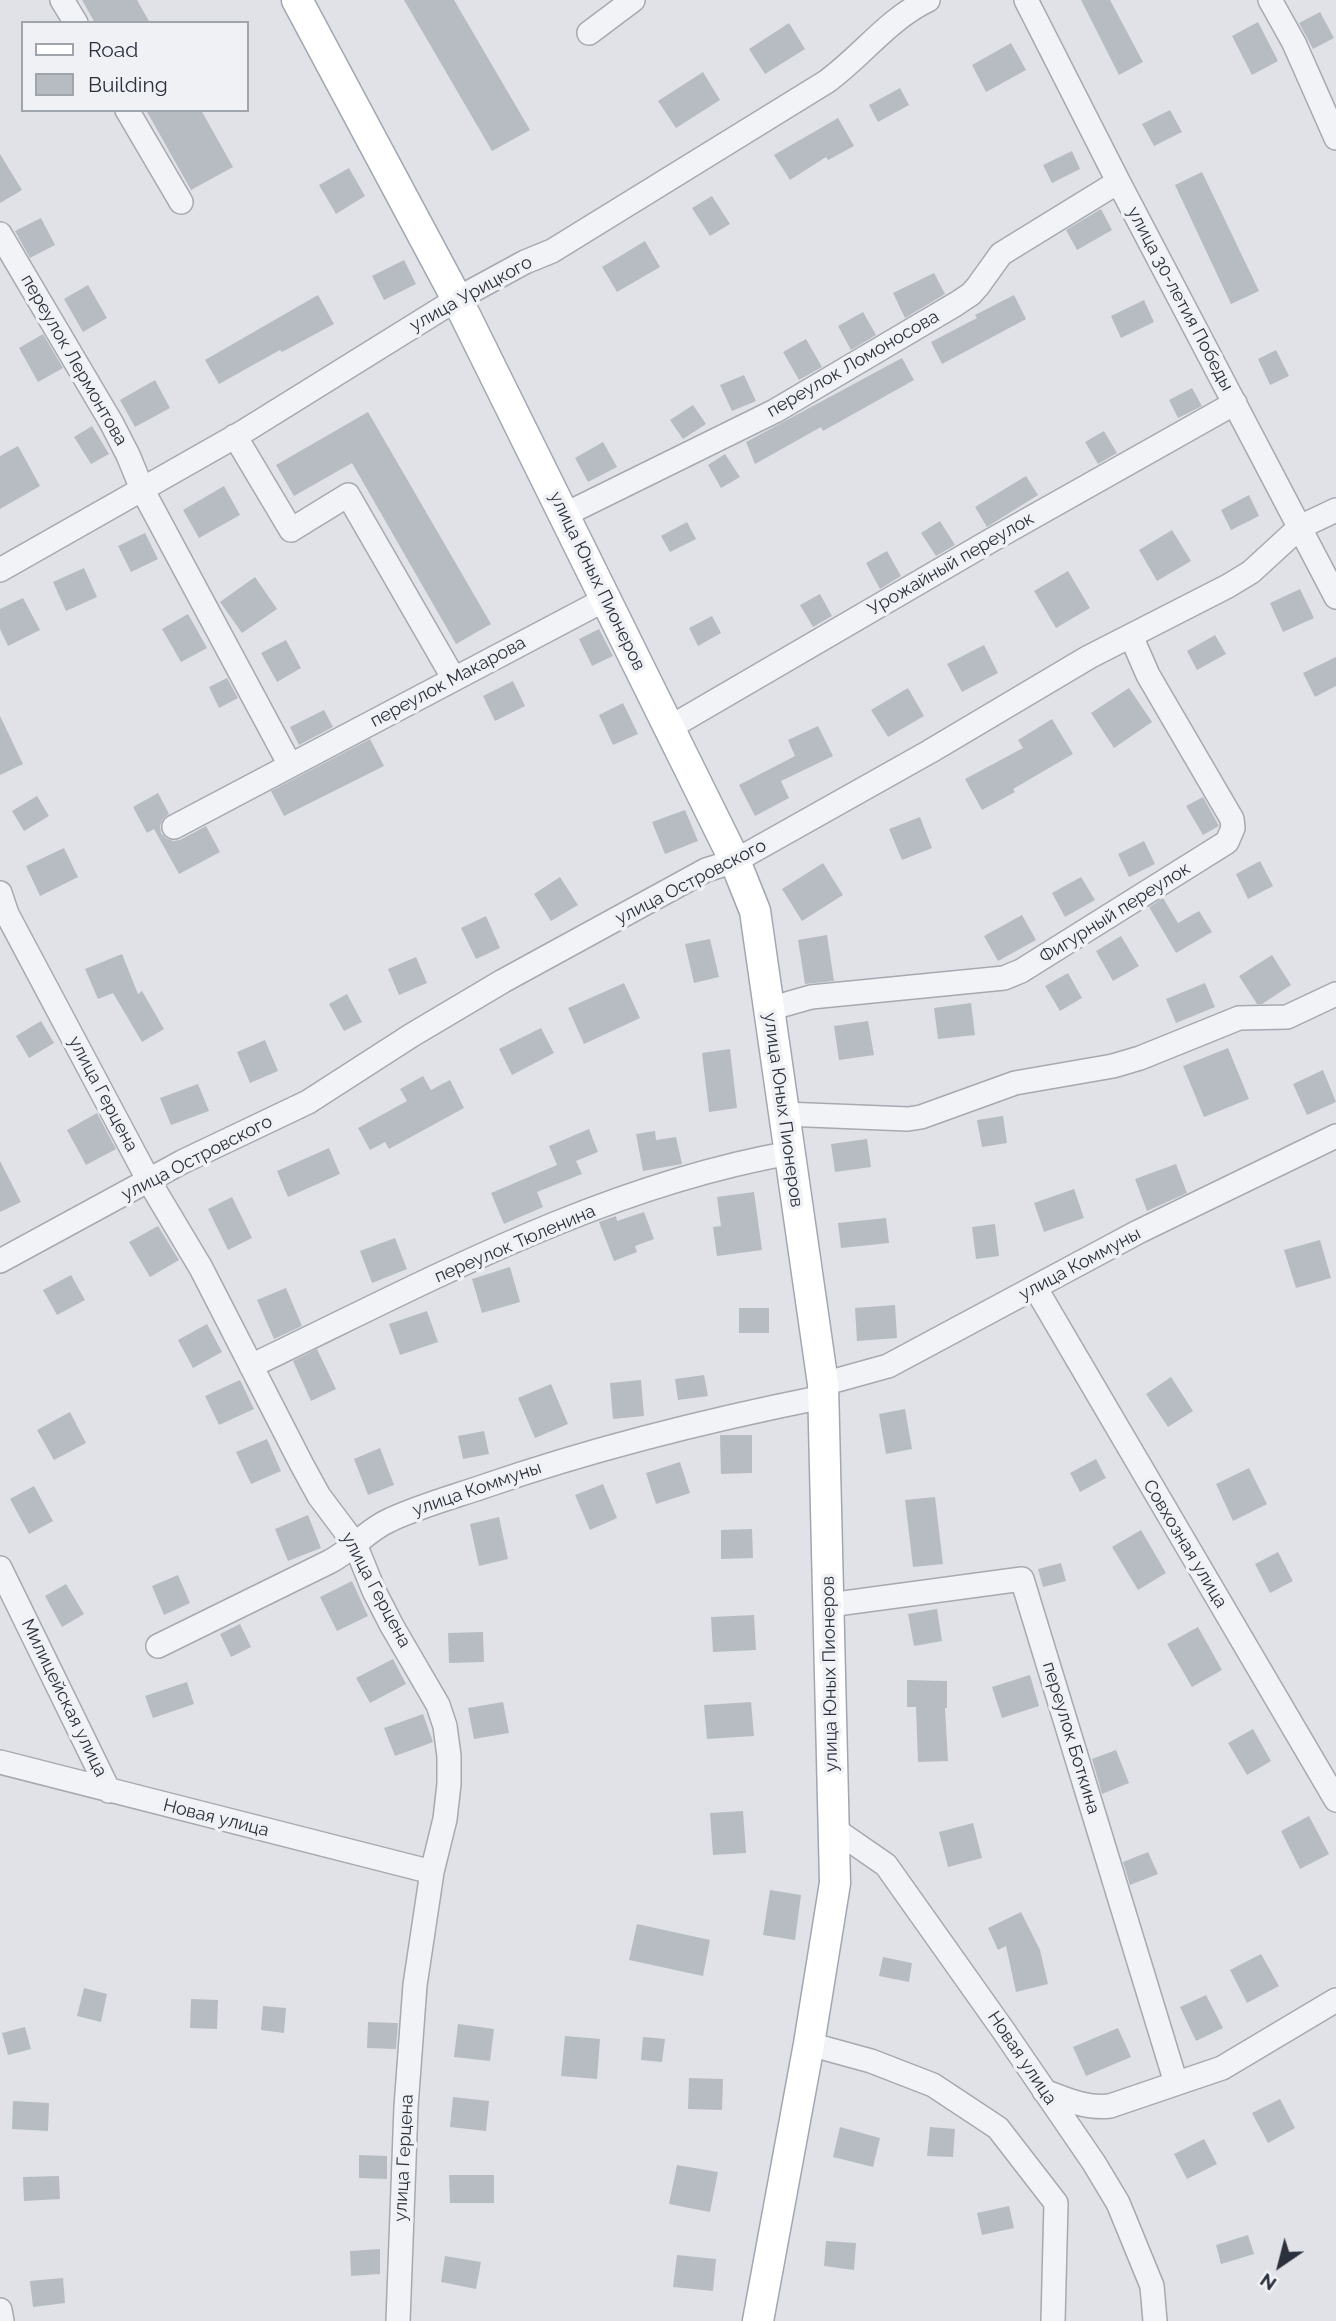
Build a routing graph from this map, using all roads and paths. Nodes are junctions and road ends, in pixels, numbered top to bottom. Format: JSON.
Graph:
{"nodes":[{"id":1,"x":62,"y":0,"type":"edge"},
{"id":2,"x":297,"y":0,"type":"edge"},
{"id":3,"x":633,"y":0,"type":"edge"},
{"id":4,"x":928,"y":0,"type":"edge"},
{"id":5,"x":1026,"y":0,"type":"edge"},
{"id":6,"x":1270,"y":0,"type":"edge"},
{"id":7,"x":75,"y":21,"type":"edge"},
{"id":8,"x":589,"y":33,"type":"dead end"},
{"id":9,"x":128,"y":112,"type":"edge"},
{"id":10,"x":1336,"y":138,"type":"edge"},
{"id":11,"x":1118,"y":182,"type":"junction"},
{"id":12,"x":180,"y":202,"type":"dead end"},
{"id":13,"x":0,"y":234,"type":"edge"},
{"id":14,"x":457,"y":299,"type":"junction"},
{"id":15,"x":1235,"y":403,"type":"junction"},
{"id":16,"x":236,"y":436,"type":"junction"},
{"id":17,"x":142,"y":489,"type":"junction"},
{"id":18,"x":1336,"y":510,"type":"edge"},
{"id":19,"x":564,"y":515,"type":"junction"},
{"id":20,"x":1300,"y":527,"type":"junction"},
{"id":21,"x":0,"y":569,"type":"edge"},
{"id":22,"x":1336,"y":597,"type":"edge"},
{"id":23,"x":606,"y":599,"type":"junction"},
{"id":24,"x":1131,"y":636,"type":"junction"},
{"id":25,"x":454,"y":679,"type":"junction"},
{"id":26,"x":669,"y":728,"type":"junction"},
{"id":27,"x":290,"y":765,"type":"junction"},
{"id":28,"x":174,"y":827,"type":"dead end"},
{"id":29,"x":735,"y":861,"type":"junction"},
{"id":30,"x":0,"y":893,"type":"edge"},
{"id":31,"x":1336,"y":994,"type":"edge"},
{"id":32,"x":769,"y":1009,"type":"junction"},
{"id":33,"x":784,"y":1114,"type":"junction"},
{"id":34,"x":1336,"y":1136,"type":"edge"},
{"id":35,"x":790,"y":1153,"type":"junction"},
{"id":36,"x":149,"y":1181,"type":"junction"},
{"id":37,"x":0,"y":1261,"type":"edge"},
{"id":38,"x":1035,"y":1287,"type":"junction"},
{"id":39,"x":251,"y":1366,"type":"junction"},
{"id":40,"x":823,"y":1391,"type":"junction"},
{"id":41,"x":355,"y":1544,"type":"junction"},
{"id":42,"x":0,"y":1568,"type":"edge"},
{"id":43,"x":829,"y":1605,"type":"junction"},
{"id":44,"x":158,"y":1646,"type":"dead end"},
{"id":45,"x":0,"y":1762,"type":"edge"},
{"id":46,"x":110,"y":1791,"type":"junction"},
{"id":47,"x":1336,"y":1800,"type":"edge"},
{"id":48,"x":834,"y":1829,"type":"junction"},
{"id":49,"x":432,"y":1872,"type":"junction"},
{"id":50,"x":1336,"y":2000,"type":"edge"},
{"id":51,"x":809,"y":2045,"type":"junction"},
{"id":52,"x":1176,"y":2084,"type":"junction"},
{"id":53,"x":1044,"y":2091,"type":"junction"},
{"id":54,"x":0,"y":2311,"type":"edge"},
{"id":55,"x":2,"y":2321,"type":"edge"},
{"id":56,"x":398,"y":2321,"type":"edge"},
{"id":57,"x":758,"y":2321,"type":"edge"},
{"id":58,"x":1053,"y":2321,"type":"edge"},
{"id":59,"x":1155,"y":2321,"type":"edge"}],
"edges":[{"from":1,"to":7,"type":"street"},
{"from":2,"to":14,"type":"main road","name":"улица Юных Пионеров"},
{"from":3,"to":8,"type":"street"},
{"from":4,"to":14,"type":"street","name":"улица Урицкого"},
{"from":5,"to":11,"type":"street","name":"улица 30-летия Победы"},
{"from":6,"to":10,"type":"street"},
{"from":9,"to":12,"type":"street"},
{"from":11,"to":15,"type":"street","name":"улица 30-летия Победы"},
{"from":11,"to":19,"type":"street","name":"переулок Ломоносова"},
{"from":13,"to":17,"type":"street","name":"переулок Лермонтова"},
{"from":14,"to":16,"type":"street","name":"улица Урицкого"},
{"from":14,"to":19,"type":"main road","name":"улица Юных Пионеров"},
{"from":15,"to":20,"type":"street","name":"улица 30-летия Победы"},
{"from":15,"to":26,"type":"street","name":"Урожайный переулок"},
{"from":16,"to":17,"type":"street","name":"улица Урицкого"},
{"from":16,"to":25,"type":"street"},
{"from":17,"to":21,"type":"street","name":"улица Урицкого"},
{"from":17,"to":27,"type":"street"},
{"from":18,"to":20,"type":"street","name":"улица Островского"},
{"from":19,"to":23,"type":"main road","name":"улица Юных Пионеров"},
{"from":20,"to":22,"type":"street","name":"улица 30-летия Победы"},
{"from":20,"to":24,"type":"street","name":"улица Островского"},
{"from":23,"to":25,"type":"street","name":"переулок Макарова"},
{"from":23,"to":26,"type":"main road","name":"улица Юных Пионеров"},
{"from":24,"to":29,"type":"street","name":"улица Островского"},
{"from":24,"to":32,"type":"street","name":"Фигурный переулок"},
{"from":25,"to":27,"type":"street","name":"переулок Макарова"},
{"from":26,"to":29,"type":"main road","name":"улица Юных Пионеров"},
{"from":27,"to":28,"type":"street","name":"переулок Макарова"},
{"from":29,"to":32,"type":"main road","name":"улица Юных Пионеров"},
{"from":29,"to":36,"type":"street","name":"улица Островского"},
{"from":30,"to":36,"type":"street","name":"улица Герцена"},
{"from":31,"to":33,"type":"street"},
{"from":32,"to":33,"type":"main road","name":"улица Юных Пионеров"},
{"from":33,"to":35,"type":"main road","name":"улица Юных Пионеров"},
{"from":34,"to":38,"type":"street","name":"улица Коммуны"},
{"from":35,"to":39,"type":"street","name":"переулок Тюленина"},
{"from":35,"to":40,"type":"main road","name":"улица Юных Пионеров"},
{"from":36,"to":37,"type":"street","name":"улица Островского"},
{"from":36,"to":39,"type":"street","name":"улица Герцена"},
{"from":38,"to":40,"type":"street","name":"улица Коммуны"},
{"from":38,"to":47,"type":"street","name":"Совхозная улица"},
{"from":39,"to":41,"type":"street","name":"улица Герцена"},
{"from":40,"to":41,"type":"street","name":"улица Коммуны"},
{"from":40,"to":43,"type":"main road","name":"улица Юных Пионеров"},
{"from":41,"to":44,"type":"street","name":"улица Коммуны"},
{"from":41,"to":49,"type":"street","name":"улица Герцена"},
{"from":42,"to":46,"type":"street","name":"Милицейская улица"},
{"from":43,"to":48,"type":"main road","name":"улица Юных Пионеров"},
{"from":43,"to":52,"type":"street","name":"переулок Боткина"},
{"from":45,"to":46,"type":"street","name":"Новая улица"},
{"from":46,"to":49,"type":"street","name":"Новая улица"},
{"from":48,"to":51,"type":"main road","name":"улица Юных Пионеров"},
{"from":48,"to":53,"type":"street","name":"Новая улица"},
{"from":49,"to":56,"type":"street","name":"улица Герцена"},
{"from":50,"to":52,"type":"street"},
{"from":51,"to":57,"type":"main road","name":"улица Юных Пионеров"},
{"from":51,"to":58,"type":"street"},
{"from":52,"to":53,"type":"street"},
{"from":53,"to":59,"type":"street","name":"Новая улица"},
{"from":54,"to":55,"type":"street"}]}
